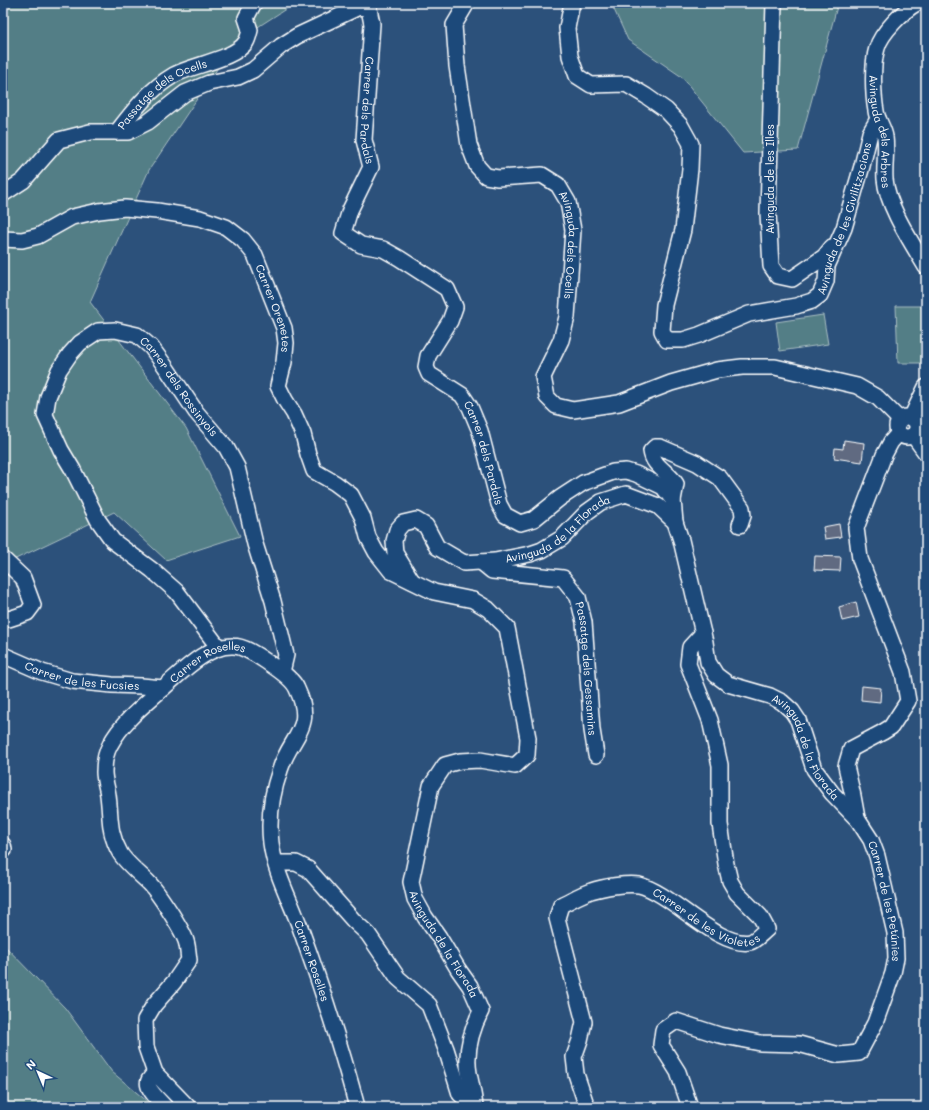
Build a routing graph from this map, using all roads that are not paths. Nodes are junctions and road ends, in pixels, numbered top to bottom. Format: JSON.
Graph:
{"nodes":[{"id":1,"x":254,"y":3,"type":"edge"},
{"id":2,"x":467,"y":3,"type":"edge"},
{"id":3,"x":572,"y":3,"type":"edge"},
{"id":4,"x":774,"y":3,"type":"edge"},
{"id":5,"x":917,"y":3,"type":"edge"},
{"id":6,"x":878,"y":119,"type":"junction"},
{"id":7,"x":117,"y":132,"type":"junction"},
{"id":8,"x":3,"y":194,"type":"edge"},
{"id":9,"x":3,"y":239,"type":"edge"},
{"id":10,"x":839,"y":239,"type":"junction"},
{"id":11,"x":926,"y":267,"type":"edge"},
{"id":12,"x":926,"y":387,"type":"edge"},
{"id":13,"x":906,"y":427,"type":"junction"},
{"id":14,"x":926,"y":453,"type":"edge"},
{"id":15,"x":673,"y":500,"type":"junction"},
{"id":16,"x":675,"y":522,"type":"junction"},
{"id":17,"x":740,"y":525,"type":"dead end"},
{"id":18,"x":3,"y":559,"type":"edge"},
{"id":19,"x":481,"y":562,"type":"junction"},
{"id":20,"x":412,"y":582,"type":"junction"},
{"id":21,"x":3,"y":618,"type":"edge"},
{"id":22,"x":703,"y":633,"type":"junction"},
{"id":23,"x":219,"y":648,"type":"junction"},
{"id":24,"x":3,"y":655,"type":"edge"},
{"id":25,"x":282,"y":672,"type":"junction"},
{"id":26,"x":163,"y":688,"type":"junction"},
{"id":27,"x":596,"y":755,"type":"dead end"},
{"id":28,"x":857,"y":818,"type":"junction"},
{"id":29,"x":3,"y":845,"type":"edge"},
{"id":30,"x":3,"y":851,"type":"edge"},
{"id":31,"x":276,"y":862,"type":"junction"},
{"id":32,"x":155,"y":1073,"type":"junction"},
{"id":33,"x":165,"y":1107,"type":"edge"},
{"id":34,"x":188,"y":1107,"type":"edge"},
{"id":35,"x":357,"y":1107,"type":"edge"},
{"id":36,"x":474,"y":1107,"type":"edge"},
{"id":37,"x":588,"y":1107,"type":"edge"},
{"id":38,"x":690,"y":1107,"type":"edge"}],
"edges":[{"from":1,"to":7,"type":"street","name":"Passatge dels Ocells"},
{"from":2,"to":13,"type":"street","name":"Avinguda dels Ocells"},
{"from":3,"to":10,"type":"street","name":"Avinguda de les Civilitzacions"},
{"from":4,"to":10,"type":"street","name":"Avinguda de les Illes"},
{"from":5,"to":6,"type":"street","name":"Avinguda dels Arbres"},
{"from":6,"to":10,"type":"street","name":"Avinguda de les Civilitzacions"},
{"from":6,"to":11,"type":"street","name":"Avinguda dels Arbres"},
{"from":7,"to":8,"type":"street","name":"Passatge dels Ocells"},
{"from":7,"to":15,"type":"street","name":"Carrer dels Pardals"},
{"from":9,"to":20,"type":"street","name":"Carrer Orenetes"},
{"from":12,"to":13,"type":"street","name":"Avinguda de la Florada"},
{"from":13,"to":14,"type":"street","name":"Avinguda dels Ocells"},
{"from":13,"to":28,"type":"street","name":"Avinguda de la Florada"},
{"from":15,"to":16,"type":"street"},
{"from":15,"to":17,"type":"street"},
{"from":16,"to":19,"type":"street","name":"Avinguda de la Florada"},
{"from":16,"to":22,"type":"street","name":"Avinguda de la Florada"},
{"from":18,"to":21,"type":"street"},
{"from":19,"to":20,"type":"street","name":"Avinguda de la Florada"},
{"from":19,"to":27,"type":"street","name":"Passatge dels Gessamins"},
{"from":20,"to":36,"type":"street","name":"Avinguda de la Florada"},
{"from":22,"to":28,"type":"street","name":"Avinguda de la Florada"},
{"from":22,"to":37,"type":"street","name":"Carrer de les Violetes"},
{"from":23,"to":25,"type":"street","name":"Carrer Roselles"},
{"from":23,"to":25,"type":"street","name":"Carrer dels Rossinyols"},
{"from":23,"to":26,"type":"street","name":"Carrer Roselles"},
{"from":24,"to":26,"type":"street","name":"Carrer de les Fucsies"},
{"from":25,"to":31,"type":"street","name":"Carrer Roselles"},
{"from":26,"to":32,"type":"street","name":"Carrer Roselles"},
{"from":28,"to":38,"type":"street","name":"Carrer de les Petúnies"},
{"from":29,"to":30,"type":"street"},
{"from":31,"to":35,"type":"street","name":"Carrer Roselles"},
{"from":31,"to":36,"type":"street","name":"Avinguda de la Florada"},
{"from":32,"to":33,"type":"street"},
{"from":32,"to":34,"type":"street","name":"Carrer Roselles"}]}
